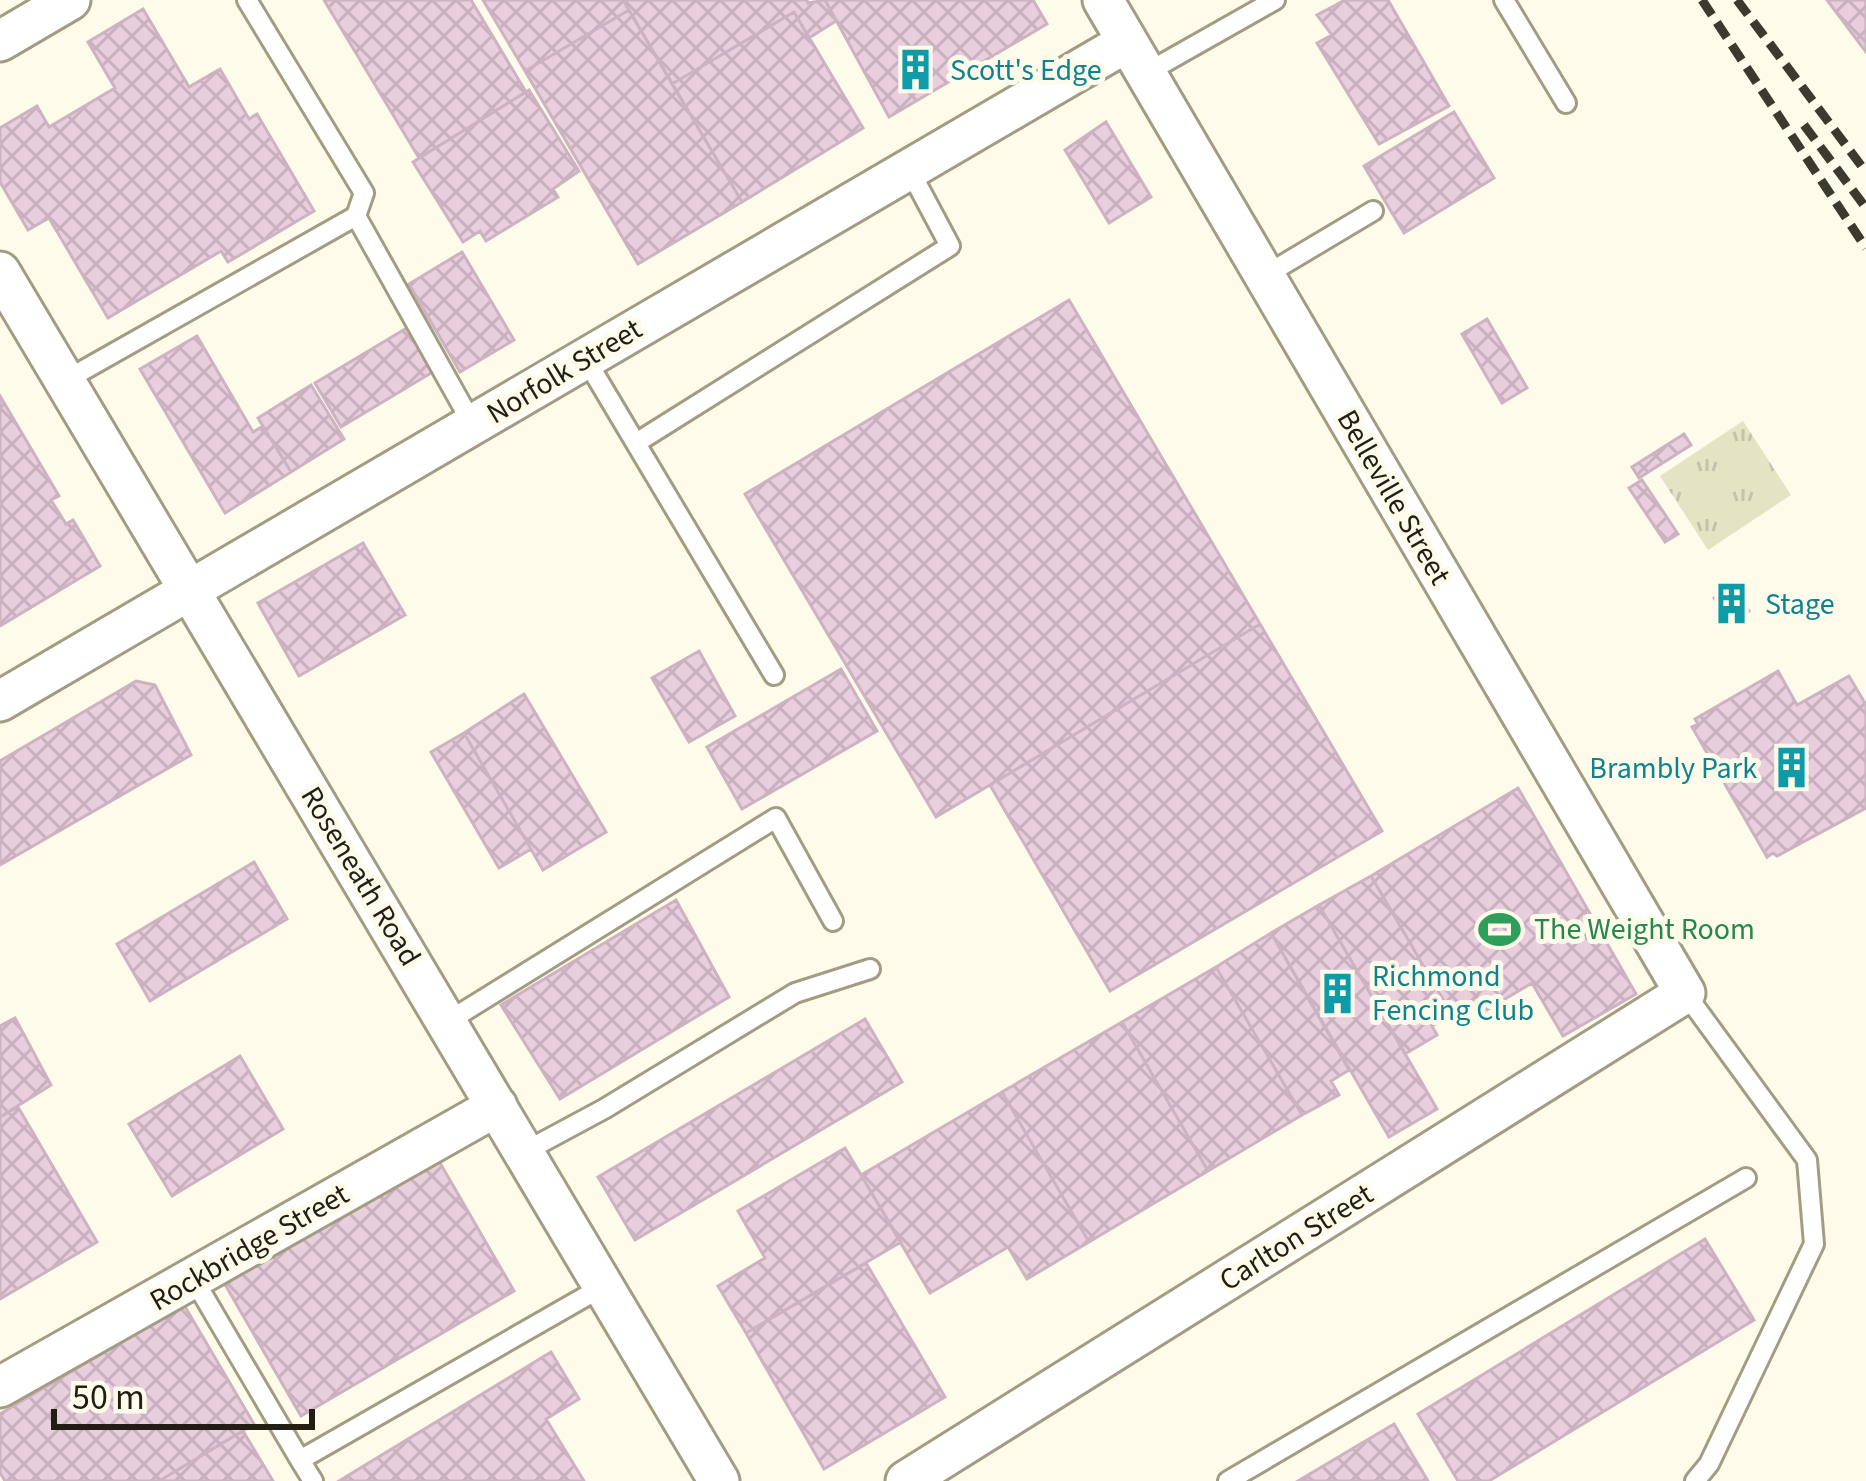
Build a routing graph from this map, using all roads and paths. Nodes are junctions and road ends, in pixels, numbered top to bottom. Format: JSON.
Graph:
{"nodes":[{"id":1,"x":70,"y":0,"type":"edge"},
{"id":2,"x":247,"y":0,"type":"edge"},
{"id":3,"x":1103,"y":0,"type":"edge"},
{"id":4,"x":1276,"y":0,"type":"edge"},
{"id":5,"x":1504,"y":0,"type":"edge"},
{"id":6,"x":0,"y":41,"type":"edge"},
{"id":7,"x":1137,"y":57,"type":"junction"},
{"id":8,"x":1566,"y":103,"type":"dead end"},
{"id":9,"x":909,"y":170,"type":"junction"},
{"id":10,"x":1373,"y":211,"type":"dead end"},
{"id":11,"x":356,"y":216,"type":"junction"},
{"id":12,"x":0,"y":272,"type":"edge"},
{"id":13,"x":1264,"y":276,"type":"junction"},
{"id":14,"x":585,"y":358,"type":"junction"},
{"id":15,"x":66,"y":380,"type":"junction"},
{"id":16,"x":473,"y":425,"type":"junction"},
{"id":17,"x":636,"y":443,"type":"junction"},
{"id":18,"x":190,"y":588,"type":"junction"},
{"id":19,"x":774,"y":675,"type":"dead end"},
{"id":20,"x":0,"y":701,"type":"edge"},
{"id":21,"x":833,"y":921,"type":"dead end"},
{"id":22,"x":870,"y":969,"type":"dead end"},
{"id":23,"x":1685,"y":993,"type":"junction"},
{"id":24,"x":447,"y":1022,"type":"junction"},
{"id":25,"x":497,"y":1106,"type":"junction"},
{"id":26,"x":524,"y":1152,"type":"junction"},
{"id":27,"x":1747,"y":1178,"type":"dead end"},
{"id":28,"x":193,"y":1278,"type":"junction"},
{"id":29,"x":604,"y":1286,"type":"junction"},
{"id":30,"x":0,"y":1388,"type":"edge"},
{"id":31,"x":300,"y":1460,"type":"junction"},
{"id":32,"x":917,"y":1478,"type":"edge"},
{"id":33,"x":313,"y":1481,"type":"edge"},
{"id":34,"x":719,"y":1481,"type":"edge"},
{"id":35,"x":1228,"y":1481,"type":"edge"},
{"id":36,"x":1695,"y":1481,"type":"edge"}],
"edges":[{"from":1,"to":6,"type":"street"},
{"from":2,"to":11,"type":"lane"},
{"from":3,"to":7,"type":"street","name":"Belleville Street"},
{"from":4,"to":7,"type":"lane"},
{"from":5,"to":8,"type":"lane"},
{"from":7,"to":9,"type":"street","name":"Norfolk Street"},
{"from":7,"to":13,"type":"street","name":"Belleville Street"},
{"from":9,"to":14,"type":"street","name":"Norfolk Street"},
{"from":9,"to":17,"type":"lane"},
{"from":10,"to":13,"type":"lane"},
{"from":11,"to":15,"type":"lane"},
{"from":11,"to":16,"type":"lane"},
{"from":12,"to":15,"type":"street","name":"Roseneath Road"},
{"from":13,"to":23,"type":"street","name":"Belleville Street"},
{"from":14,"to":16,"type":"street","name":"Norfolk Street"},
{"from":14,"to":17,"type":"lane"},
{"from":15,"to":18,"type":"street","name":"Roseneath Road"},
{"from":16,"to":18,"type":"street","name":"Norfolk Street"},
{"from":17,"to":19,"type":"lane"},
{"from":18,"to":20,"type":"street","name":"Norfolk Street"},
{"from":18,"to":24,"type":"street","name":"Roseneath Road"},
{"from":21,"to":24,"type":"lane"},
{"from":22,"to":26,"type":"lane"},
{"from":23,"to":32,"type":"street","name":"Carlton Street"},
{"from":23,"to":36,"type":"lane"},
{"from":24,"to":25,"type":"street","name":"Roseneath Road"},
{"from":25,"to":26,"type":"street","name":"Roseneath Road"},
{"from":25,"to":28,"type":"street","name":"Rockbridge Street"},
{"from":26,"to":29,"type":"street","name":"Roseneath Road"},
{"from":27,"to":35,"type":"lane"},
{"from":28,"to":30,"type":"street","name":"Rockbridge Street"},
{"from":28,"to":31,"type":"lane"},
{"from":29,"to":31,"type":"lane"},
{"from":29,"to":34,"type":"street","name":"Roseneath Road"},
{"from":31,"to":33,"type":"lane"}]}
